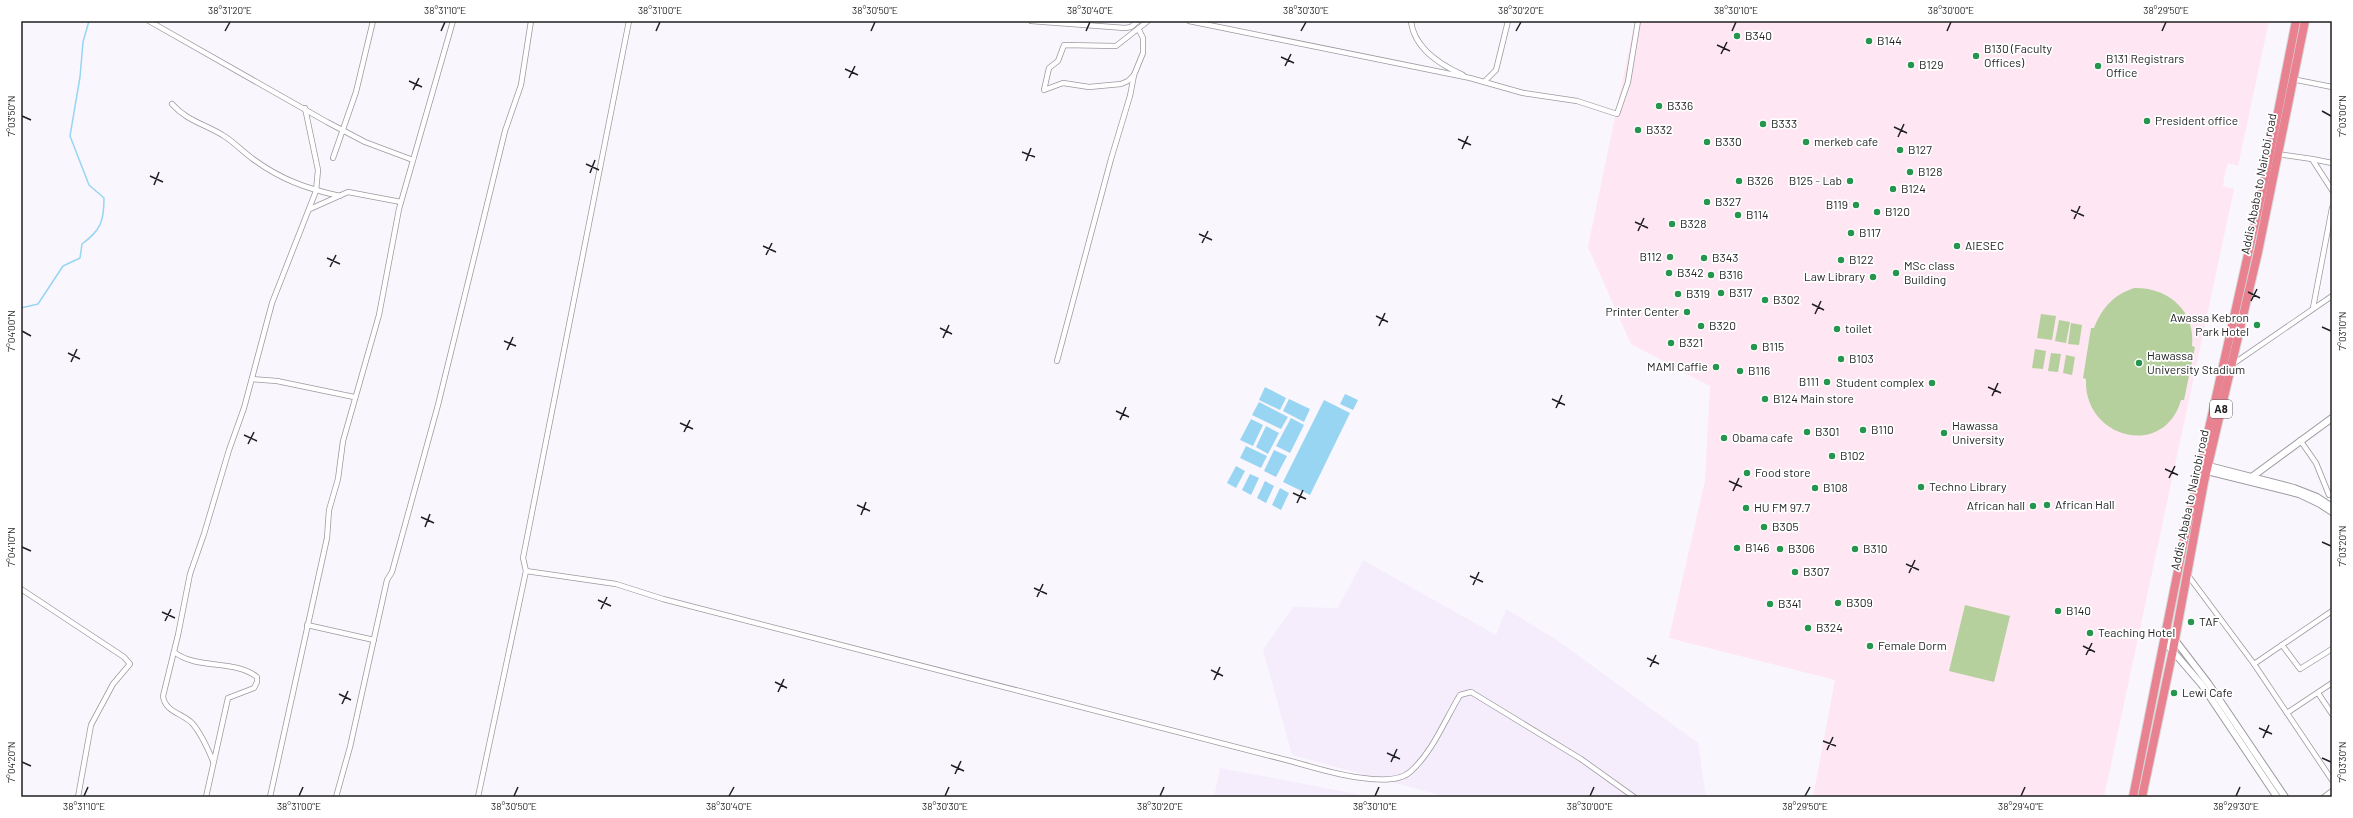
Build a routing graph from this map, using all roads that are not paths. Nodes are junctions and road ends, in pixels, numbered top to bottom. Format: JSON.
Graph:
{"nodes":[{"id":1,"x":149,"y":21,"type":"edge"},
{"id":2,"x":373,"y":21,"type":"edge"},
{"id":3,"x":453,"y":21,"type":"edge"},
{"id":4,"x":531,"y":21,"type":"edge"},
{"id":5,"x":629,"y":21,"type":"edge"},
{"id":6,"x":1033,"y":21,"type":"edge"},
{"id":7,"x":1138,"y":21,"type":"edge"},
{"id":8,"x":1148,"y":21,"type":"edge"},
{"id":9,"x":1189,"y":21,"type":"edge"},
{"id":10,"x":1411,"y":21,"type":"edge"},
{"id":11,"x":1508,"y":21,"type":"edge"},
{"id":12,"x":1638,"y":21,"type":"edge"},
{"id":13,"x":2296,"y":21,"type":"edge"},
{"id":14,"x":2305,"y":21,"type":"edge"},
{"id":15,"x":1139,"y":30,"type":"junction"},
{"id":16,"x":1134,"y":75,"type":"junction"},
{"id":17,"x":1470,"y":78,"type":"junction"},
{"id":18,"x":2297,"y":80,"type":"dead end"},
{"id":19,"x":1484,"y":82,"type":"junction"},
{"id":20,"x":2332,"y":87,"type":"edge"},
{"id":21,"x":172,"y":104,"type":"dead end"},
{"id":22,"x":305,"y":108,"type":"junction"},
{"id":23,"x":343,"y":130,"type":"junction"},
{"id":24,"x":2284,"y":155,"type":"dead end"},
{"id":25,"x":333,"y":158,"type":"dead end"},
{"id":26,"x":2312,"y":159,"type":"junction"},
{"id":27,"x":413,"y":160,"type":"junction"},
{"id":28,"x":2332,"y":163,"type":"edge"},
{"id":29,"x":2332,"y":190,"type":"edge"},
{"id":30,"x":316,"y":191,"type":"junction"},
{"id":31,"x":340,"y":196,"type":"junction"},
{"id":32,"x":401,"y":202,"type":"junction"},
{"id":33,"x":2332,"y":208,"type":"edge"},
{"id":34,"x":310,"y":209,"type":"junction"},
{"id":35,"x":2332,"y":296,"type":"edge"},
{"id":36,"x":2313,"y":308,"type":"junction"},
{"id":37,"x":1056,"y":361,"type":"dead end"},
{"id":38,"x":2232,"y":364,"type":"junction"},
{"id":39,"x":252,"y":379,"type":"junction"},
{"id":40,"x":354,"y":397,"type":"junction"},
{"id":41,"x":2332,"y":418,"type":"edge"},
{"id":42,"x":2300,"y":440,"type":"junction"},
{"id":43,"x":2204,"y":468,"type":"junction"},
{"id":44,"x":2248,"y":480,"type":"junction"},
{"id":45,"x":2331,"y":494,"type":"edge"},
{"id":46,"x":2318,"y":500,"type":"junction"},
{"id":47,"x":2332,"y":506,"type":"edge"},
{"id":48,"x":2332,"y":512,"type":"edge"},
{"id":49,"x":526,"y":571,"type":"junction"},
{"id":50,"x":2187,"y":573,"type":"junction"},
{"id":51,"x":21,"y":589,"type":"edge"},
{"id":52,"x":2332,"y":611,"type":"edge"},
{"id":53,"x":307,"y":625,"type":"junction"},
{"id":54,"x":374,"y":640,"type":"junction"},
{"id":55,"x":2175,"y":640,"type":"junction"},
{"id":56,"x":2165,"y":642,"type":"junction"},
{"id":57,"x":2282,"y":645,"type":"junction"},
{"id":58,"x":2332,"y":649,"type":"edge"},
{"id":59,"x":2173,"y":650,"type":"junction"},
{"id":60,"x":174,"y":652,"type":"junction"},
{"id":61,"x":2254,"y":664,"type":"junction"},
{"id":62,"x":2332,"y":683,"type":"edge"},
{"id":63,"x":2205,"y":684,"type":"junction"},
{"id":64,"x":2318,"y":693,"type":"junction"},
{"id":65,"x":2287,"y":713,"type":"junction"},
{"id":66,"x":2332,"y":714,"type":"edge"},
{"id":67,"x":213,"y":761,"type":"junction"},
{"id":68,"x":2332,"y":780,"type":"edge"},
{"id":69,"x":2332,"y":791,"type":"edge"},
{"id":70,"x":78,"y":797,"type":"edge"},
{"id":71,"x":206,"y":797,"type":"edge"},
{"id":72,"x":270,"y":797,"type":"edge"},
{"id":73,"x":336,"y":797,"type":"edge"},
{"id":74,"x":478,"y":797,"type":"edge"},
{"id":75,"x":1634,"y":797,"type":"edge"},
{"id":76,"x":2134,"y":797,"type":"edge"},
{"id":77,"x":2142,"y":797,"type":"edge"},
{"id":78,"x":2277,"y":797,"type":"edge"},
{"id":79,"x":2285,"y":797,"type":"edge"},
{"id":80,"x":2324,"y":797,"type":"edge"}],
"edges":[{"from":1,"to":22,"type":"street"},
{"from":2,"to":23,"type":"street"},
{"from":3,"to":27,"type":"street"},
{"from":4,"to":54,"type":"street"},
{"from":5,"to":49,"type":"street"},
{"from":6,"to":7,"type":"street"},
{"from":8,"to":15,"type":"street"},
{"from":9,"to":17,"type":"street"},
{"from":10,"to":17,"type":"street"},
{"from":11,"to":19,"type":"street"},
{"from":12,"to":19,"type":"street"},
{"from":13,"to":43,"type":"highway","name":"Addis Ababa to Nairobi road","number":"A8"},
{"from":14,"to":38,"type":"highway","name":"Addis Ababa to Nairobi road","number":"A8"},
{"from":15,"to":16,"type":"street"},
{"from":15,"to":16,"type":"street"},
{"from":16,"to":37,"type":"street"},
{"from":17,"to":19,"type":"street"},
{"from":18,"to":20,"type":"street"},
{"from":21,"to":30,"type":"street"},
{"from":22,"to":23,"type":"street"},
{"from":22,"to":30,"type":"street"},
{"from":23,"to":25,"type":"street"},
{"from":23,"to":27,"type":"street"},
{"from":24,"to":26,"type":"street"},
{"from":26,"to":28,"type":"street"},
{"from":26,"to":29,"type":"street"},
{"from":27,"to":32,"type":"street"},
{"from":30,"to":31,"type":"street"},
{"from":30,"to":34,"type":"street"},
{"from":31,"to":32,"type":"street"},
{"from":31,"to":34,"type":"street"},
{"from":32,"to":40,"type":"street"},
{"from":33,"to":36,"type":"street"},
{"from":34,"to":39,"type":"street"},
{"from":35,"to":36,"type":"street"},
{"from":36,"to":38,"type":"street"},
{"from":38,"to":43,"type":"highway","name":"Addis Ababa to Nairobi road","number":"A8"},
{"from":39,"to":40,"type":"street"},
{"from":39,"to":60,"type":"street"},
{"from":40,"to":53,"type":"street"},
{"from":41,"to":42,"type":"main road"},
{"from":42,"to":44,"type":"main road"},
{"from":42,"to":45,"type":"street"},
{"from":43,"to":44,"type":"main road"},
{"from":43,"to":50,"type":"highway","name":"Addis Ababa to Nairobi road","number":"A8"},
{"from":43,"to":56,"type":"highway","name":"Addis Ababa to Nairobi road","number":"A8"},
{"from":44,"to":46,"type":"main road"},
{"from":45,"to":46,"type":"street"},
{"from":46,"to":47,"type":"main road"},
{"from":46,"to":48,"type":"main road"},
{"from":49,"to":74,"type":"street"},
{"from":49,"to":75,"type":"street"},
{"from":50,"to":55,"type":"highway","name":"Addis Ababa to Nairobi road","number":"A8"},
{"from":50,"to":61,"type":"street"},
{"from":51,"to":70,"type":"street"},
{"from":52,"to":57,"type":"street"},
{"from":53,"to":54,"type":"street"},
{"from":53,"to":72,"type":"street"},
{"from":54,"to":73,"type":"street"},
{"from":55,"to":56,"type":"main road"},
{"from":55,"to":59,"type":"highway","name":"Addis Ababa to Nairobi road","number":"A8"},
{"from":55,"to":63,"type":"main road"},
{"from":56,"to":59,"type":"main road"},
{"from":56,"to":76,"type":"highway","name":"Addis Ababa to Nairobi road","number":"A8"},
{"from":57,"to":58,"type":"street"},
{"from":57,"to":61,"type":"street"},
{"from":59,"to":63,"type":"main road"},
{"from":59,"to":77,"type":"highway","name":"Addis Ababa to Nairobi road","number":"A8"},
{"from":60,"to":67,"type":"street"},
{"from":60,"to":67,"type":"street"},
{"from":61,"to":65,"type":"street"},
{"from":62,"to":64,"type":"street"},
{"from":63,"to":78,"type":"main road"},
{"from":63,"to":79,"type":"main road"},
{"from":64,"to":65,"type":"street"},
{"from":64,"to":66,"type":"street"},
{"from":65,"to":68,"type":"street"},
{"from":67,"to":71,"type":"street"},
{"from":69,"to":80,"type":"street"}]}
